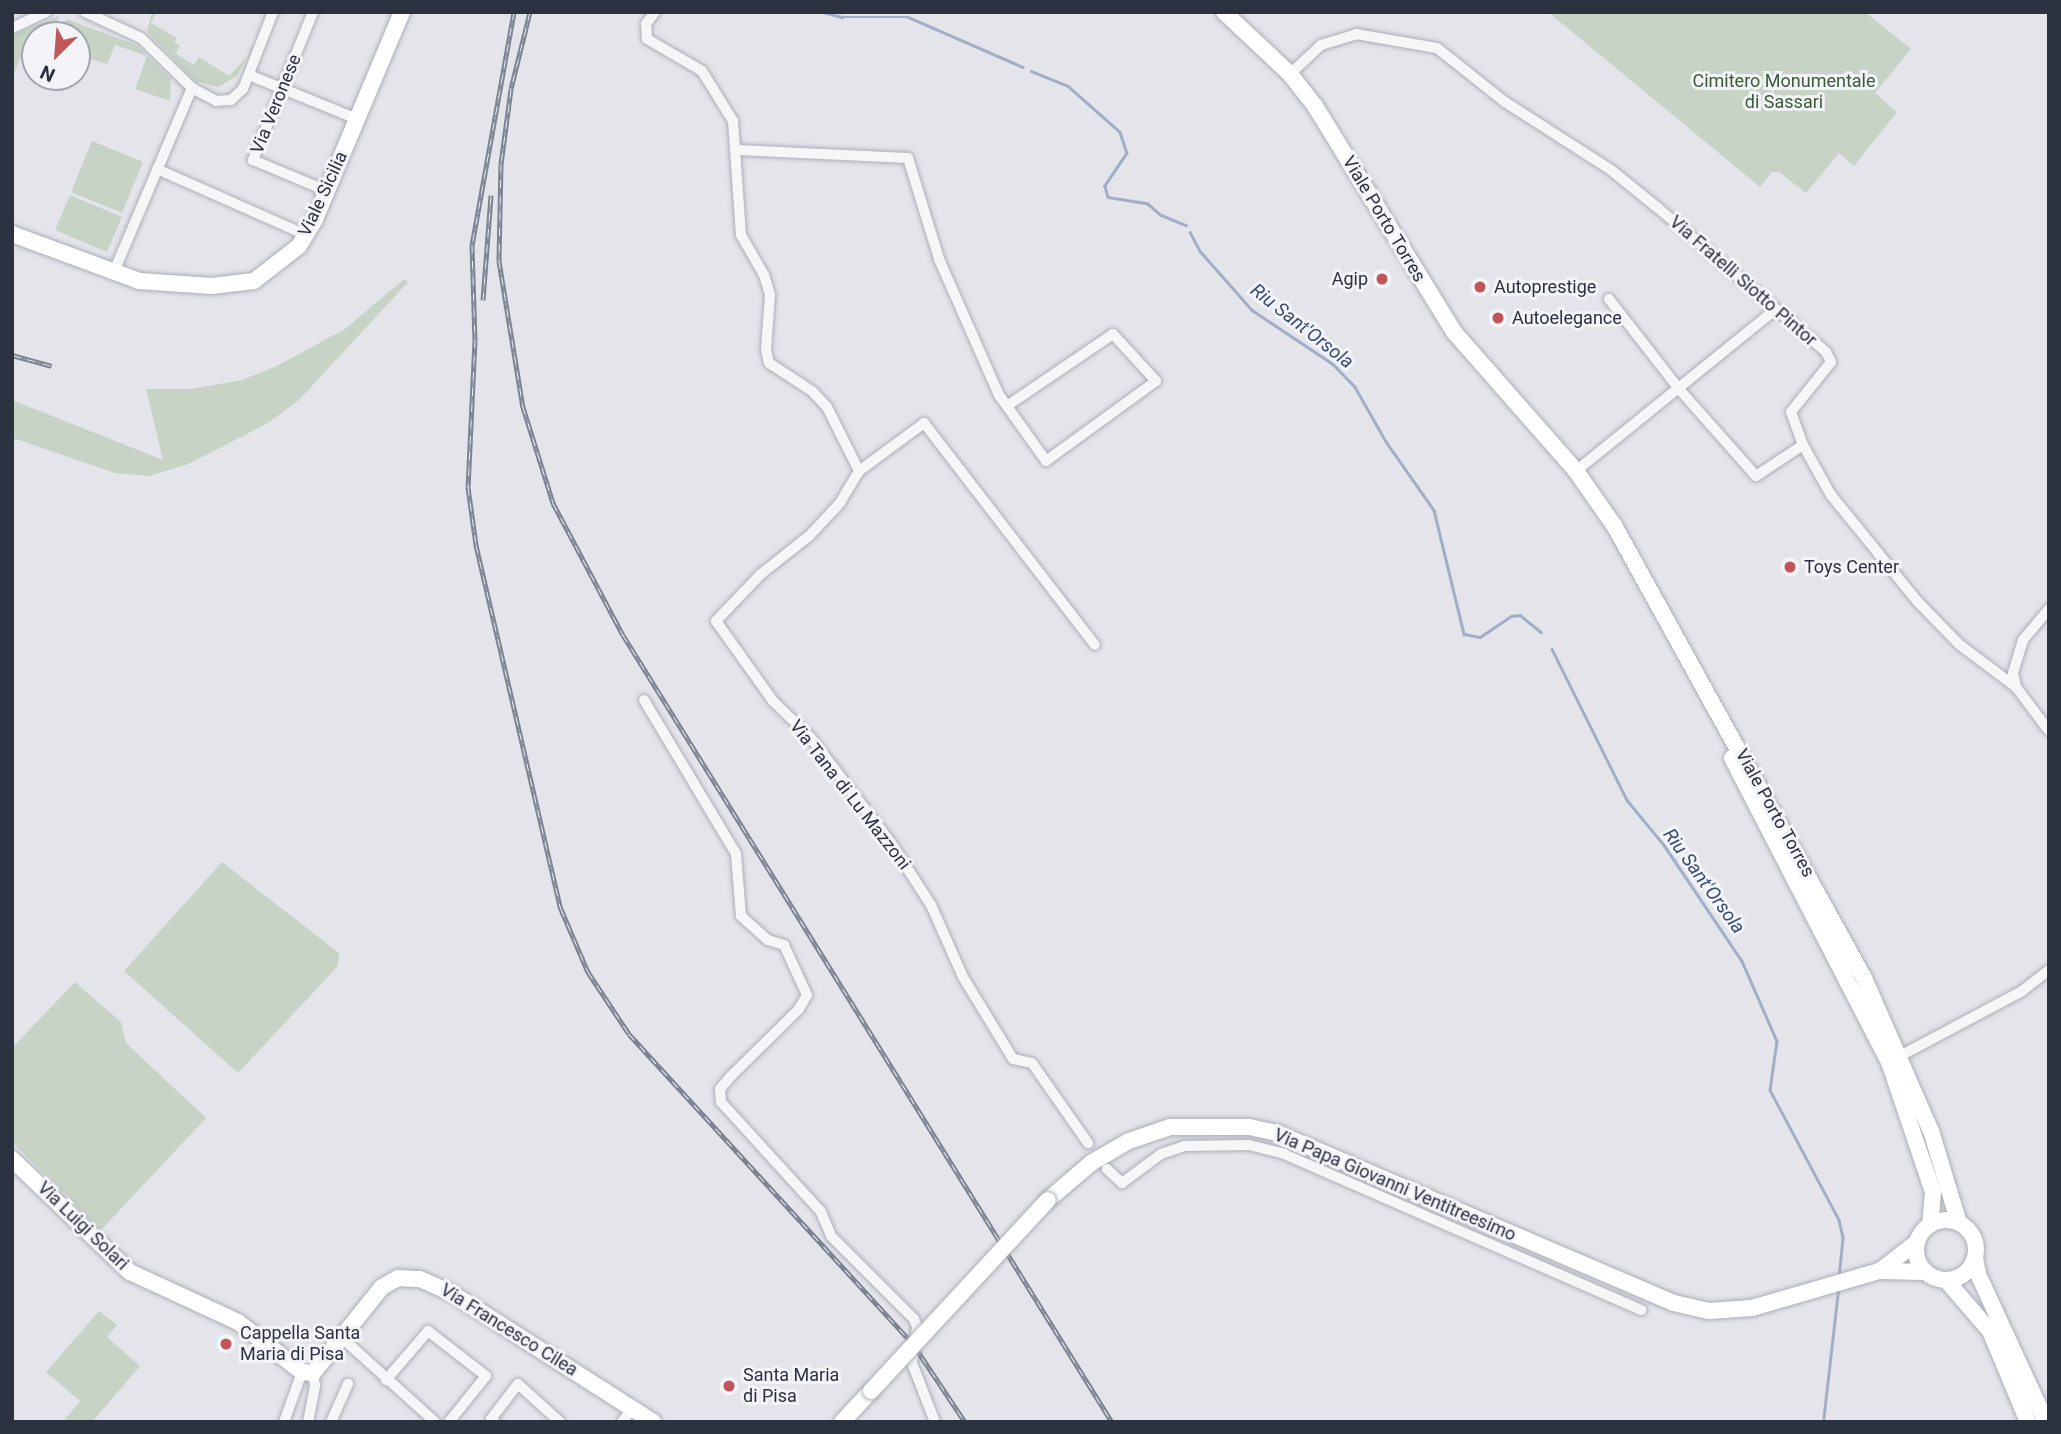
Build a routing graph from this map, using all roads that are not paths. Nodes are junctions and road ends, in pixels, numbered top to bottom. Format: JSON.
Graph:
{"nodes":[{"id":1,"x":46,"y":12,"type":"edge"},
{"id":2,"x":85,"y":12,"type":"edge"},
{"id":3,"x":273,"y":12,"type":"edge"},
{"id":4,"x":313,"y":12,"type":"edge"},
{"id":5,"x":402,"y":12,"type":"edge"},
{"id":6,"x":655,"y":12,"type":"edge"},
{"id":7,"x":1224,"y":12,"type":"edge"},
{"id":8,"x":12,"y":28,"type":"edge"},
{"id":9,"x":1290,"y":74,"type":"junction"},
{"id":10,"x":248,"y":75,"type":"junction"},
{"id":11,"x":192,"y":88,"type":"junction"},
{"id":12,"x":282,"y":89,"type":"junction"},
{"id":13,"x":357,"y":119,"type":"junction"},
{"id":14,"x":737,"y":150,"type":"junction"},
{"id":15,"x":157,"y":169,"type":"junction"},
{"id":16,"x":327,"y":191,"type":"junction"},
{"id":17,"x":12,"y":234,"type":"edge"},
{"id":18,"x":306,"y":235,"type":"junction"},
{"id":19,"x":113,"y":274,"type":"junction"},
{"id":20,"x":1609,"y":299,"type":"dead end"},
{"id":21,"x":1775,"y":310,"type":"junction"},
{"id":22,"x":1679,"y":389,"type":"junction"},
{"id":23,"x":1007,"y":406,"type":"junction"},
{"id":24,"x":1540,"y":430,"type":"junction"},
{"id":25,"x":1803,"y":445,"type":"junction"},
{"id":26,"x":859,"y":471,"type":"junction"},
{"id":27,"x":1576,"y":471,"type":"junction"},
{"id":28,"x":2049,"y":609,"type":"edge"},
{"id":29,"x":1095,"y":645,"type":"dead end"},
{"id":30,"x":2016,"y":687,"type":"junction"},
{"id":31,"x":644,"y":700,"type":"dead end"},
{"id":32,"x":2049,"y":731,"type":"edge"},
{"id":33,"x":2049,"y":971,"type":"edge"},
{"id":34,"x":1900,"y":1056,"type":"junction"},
{"id":35,"x":1088,"y":1143,"type":"dead end"},
{"id":36,"x":12,"y":1158,"type":"edge"},
{"id":37,"x":1107,"y":1168,"type":"dead end"},
{"id":38,"x":1959,"y":1223,"type":"junction"},
{"id":39,"x":1930,"y":1225,"type":"junction"},
{"id":40,"x":1508,"y":1241,"type":"junction"},
{"id":41,"x":1917,"y":1242,"type":"junction"},
{"id":42,"x":1975,"y":1258,"type":"junction"},
{"id":43,"x":1879,"y":1271,"type":"junction"},
{"id":44,"x":1925,"y":1272,"type":"junction"},
{"id":45,"x":1947,"y":1281,"type":"junction"},
{"id":46,"x":1641,"y":1310,"type":"dead end"},
{"id":47,"x":341,"y":1337,"type":"junction"},
{"id":48,"x":308,"y":1372,"type":"junction"},
{"id":49,"x":386,"y":1380,"type":"junction"},
{"id":50,"x":348,"y":1384,"type":"dead end"},
{"id":51,"x":633,"y":1408,"type":"junction"},
{"id":52,"x":284,"y":1422,"type":"edge"},
{"id":53,"x":308,"y":1422,"type":"edge"},
{"id":54,"x":331,"y":1422,"type":"edge"},
{"id":55,"x":436,"y":1422,"type":"edge"},
{"id":56,"x":449,"y":1422,"type":"edge"},
{"id":57,"x":495,"y":1422,"type":"edge"},
{"id":58,"x":560,"y":1422,"type":"edge"},
{"id":59,"x":622,"y":1422,"type":"edge"},
{"id":60,"x":653,"y":1422,"type":"edge"},
{"id":61,"x":842,"y":1422,"type":"edge"},
{"id":62,"x":934,"y":1422,"type":"edge"},
{"id":63,"x":2028,"y":1422,"type":"edge"},
{"id":64,"x":2046,"y":1422,"type":"edge"}],
"edges":[{"from":1,"to":8,"type":"street"},
{"from":2,"to":11,"type":"street"},
{"from":3,"to":10,"type":"street"},
{"from":4,"to":12,"type":"street","name":"Via Veronese"},
{"from":5,"to":13,"type":"main road","name":"Viale Sicilia"},
{"from":6,"to":14,"type":"street"},
{"from":7,"to":9,"type":"main road","name":"Viale Porto Torres"},
{"from":9,"to":21,"type":"street","name":"Via Fratelli Siotto Pintor"},
{"from":9,"to":24,"type":"main road","name":"Viale Porto Torres"},
{"from":10,"to":11,"type":"street"},
{"from":10,"to":12,"type":"street"},
{"from":11,"to":15,"type":"street"},
{"from":12,"to":13,"type":"street"},
{"from":12,"to":16,"type":"street","name":"Via Veronese"},
{"from":13,"to":16,"type":"main road","name":"Viale Sicilia"},
{"from":14,"to":23,"type":"street"},
{"from":14,"to":26,"type":"street"},
{"from":15,"to":18,"type":"street"},
{"from":15,"to":19,"type":"street"},
{"from":16,"to":18,"type":"main road","name":"Viale Sicilia"},
{"from":17,"to":19,"type":"main road","name":"Viale Sicilia"},
{"from":18,"to":19,"type":"main road","name":"Viale Sicilia"},
{"from":20,"to":22,"type":"street"},
{"from":21,"to":22,"type":"street"},
{"from":21,"to":25,"type":"street","name":"Via Fratelli Siotto Pintor"},
{"from":22,"to":25,"type":"street"},
{"from":22,"to":27,"type":"street"},
{"from":23,"to":23,"type":"street"},
{"from":24,"to":27,"type":"main road","name":"Viale Porto Torres"},
{"from":24,"to":39,"type":"main road","name":"Viale Porto Torres"},
{"from":25,"to":30,"type":"street","name":"Via Fratelli Siotto Pintor"},
{"from":26,"to":29,"type":"street","name":"Via Tana di Lu Mazzoni"},
{"from":26,"to":35,"type":"street","name":"Via Tana di Lu Mazzoni"},
{"from":27,"to":34,"type":"main road","name":"Viale Porto Torres"},
{"from":28,"to":30,"type":"street"},
{"from":30,"to":32,"type":"street","name":"Via Fratelli Siotto Pintor"},
{"from":31,"to":62,"type":"street"},
{"from":33,"to":34,"type":"street"},
{"from":34,"to":38,"type":"main road","name":"Viale Porto Torres"},
{"from":36,"to":48,"type":"main road","name":"Via Luigi Solari"},
{"from":37,"to":40,"type":"street"},
{"from":38,"to":39,"type":"main road"},
{"from":38,"to":42,"type":"main road"},
{"from":39,"to":41,"type":"main road"},
{"from":40,"to":43,"type":"main road","name":"Via Papa Giovanni Ventitreesimo"},
{"from":40,"to":46,"type":"street"},
{"from":40,"to":61,"type":"main road","name":"Via Papa Giovanni Ventitreesimo","bridge":true},
{"from":41,"to":43,"type":"main road","name":"Via Papa Giovanni Ventitreesimo"},
{"from":41,"to":44,"type":"main road"},
{"from":42,"to":45,"type":"main road"},
{"from":42,"to":64,"type":"main road"},
{"from":43,"to":44,"type":"main road","name":"Via Papa Giovanni Ventitreesimo"},
{"from":44,"to":45,"type":"main road"},
{"from":45,"to":63,"type":"main road"},
{"from":47,"to":48,"type":"main road","name":"Via Francesco Cilea"},
{"from":47,"to":49,"type":"street"},
{"from":47,"to":51,"type":"main road","name":"Via Francesco Cilea"},
{"from":48,"to":52,"type":"street","name":"Via Francesco Cilea"},
{"from":48,"to":53,"type":"street"},
{"from":49,"to":55,"type":"street"},
{"from":49,"to":56,"type":"street"},
{"from":50,"to":54,"type":"street"},
{"from":51,"to":59,"type":"street"},
{"from":51,"to":60,"type":"main road","name":"Via Francesco Cilea"},
{"from":57,"to":58,"type":"street"}]}
